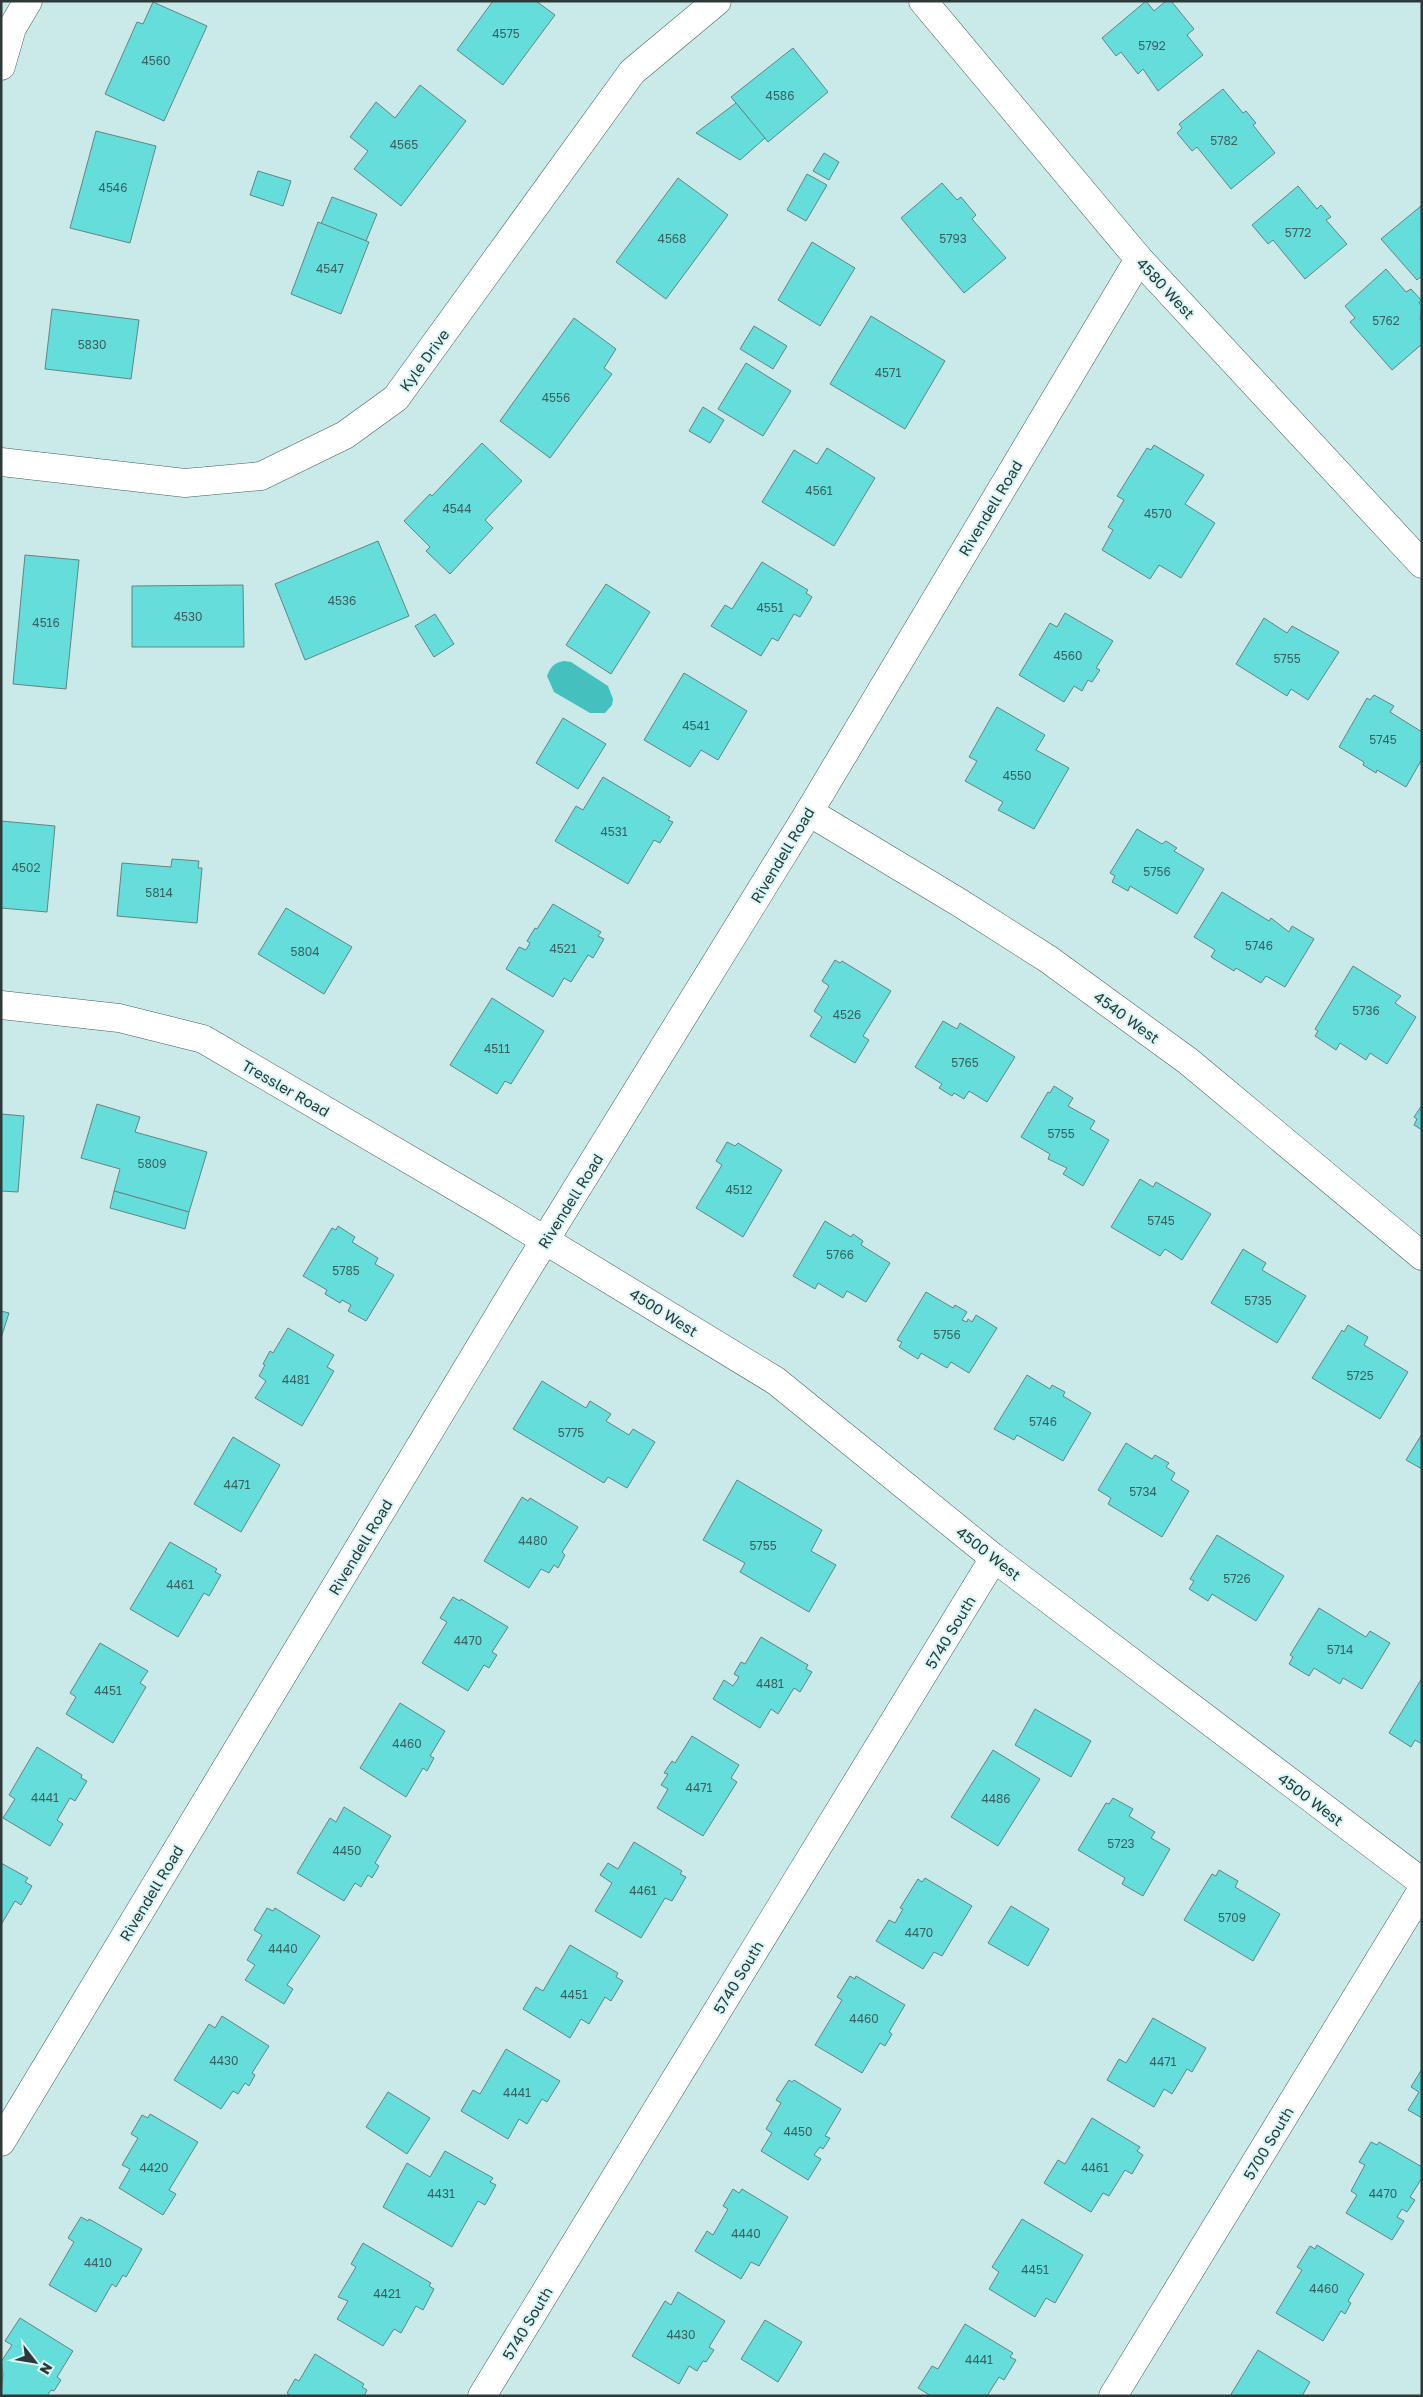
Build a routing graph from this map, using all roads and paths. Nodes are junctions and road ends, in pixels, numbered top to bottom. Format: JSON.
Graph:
{"nodes":[{"id":1,"x":28,"y":1,"type":"edge"},
{"id":2,"x":717,"y":1,"type":"edge"},
{"id":3,"x":923,"y":1,"type":"edge"},
{"id":4,"x":6,"y":25,"type":"edge"},
{"id":5,"x":1,"y":66,"type":"edge"},
{"id":6,"x":1139,"y":259,"type":"junction"},
{"id":7,"x":1,"y":462,"type":"edge"},
{"id":8,"x":1422,"y":564,"type":"edge"},
{"id":9,"x":809,"y":812,"type":"junction"},
{"id":10,"x":1,"y":1005,"type":"edge"},
{"id":11,"x":545,"y":1240,"type":"junction"},
{"id":12,"x":1422,"y":1256,"type":"edge"},
{"id":13,"x":994,"y":1558,"type":"junction"},
{"id":14,"x":1422,"y":1882,"type":"edge"},
{"id":15,"x":1422,"y":1890,"type":"edge"},
{"id":16,"x":1,"y":2142,"type":"edge"},
{"id":17,"x":482,"y":2396,"type":"edge"},
{"id":18,"x":1114,"y":2396,"type":"edge"}],
"edges":[{"from":1,"to":4,"type":"street"},
{"from":2,"to":7,"type":"street","name":"Kyle Drive"},
{"from":3,"to":6,"type":"street","name":"4580 West"},
{"from":4,"to":5,"type":"street"},
{"from":6,"to":8,"type":"street","name":"4580 West"},
{"from":6,"to":9,"type":"street","name":"Rivendell Road"},
{"from":9,"to":11,"type":"street","name":"Rivendell Road"},
{"from":9,"to":12,"type":"street","name":"4540 West"},
{"from":10,"to":11,"type":"street","name":"Tressler Road"},
{"from":11,"to":13,"type":"street","name":"4500 West"},
{"from":11,"to":16,"type":"street","name":"Rivendell Road"},
{"from":13,"to":14,"type":"street","name":"4500 West"},
{"from":13,"to":17,"type":"street","name":"5740 South"},
{"from":15,"to":18,"type":"street","name":"5700 South"}]}
